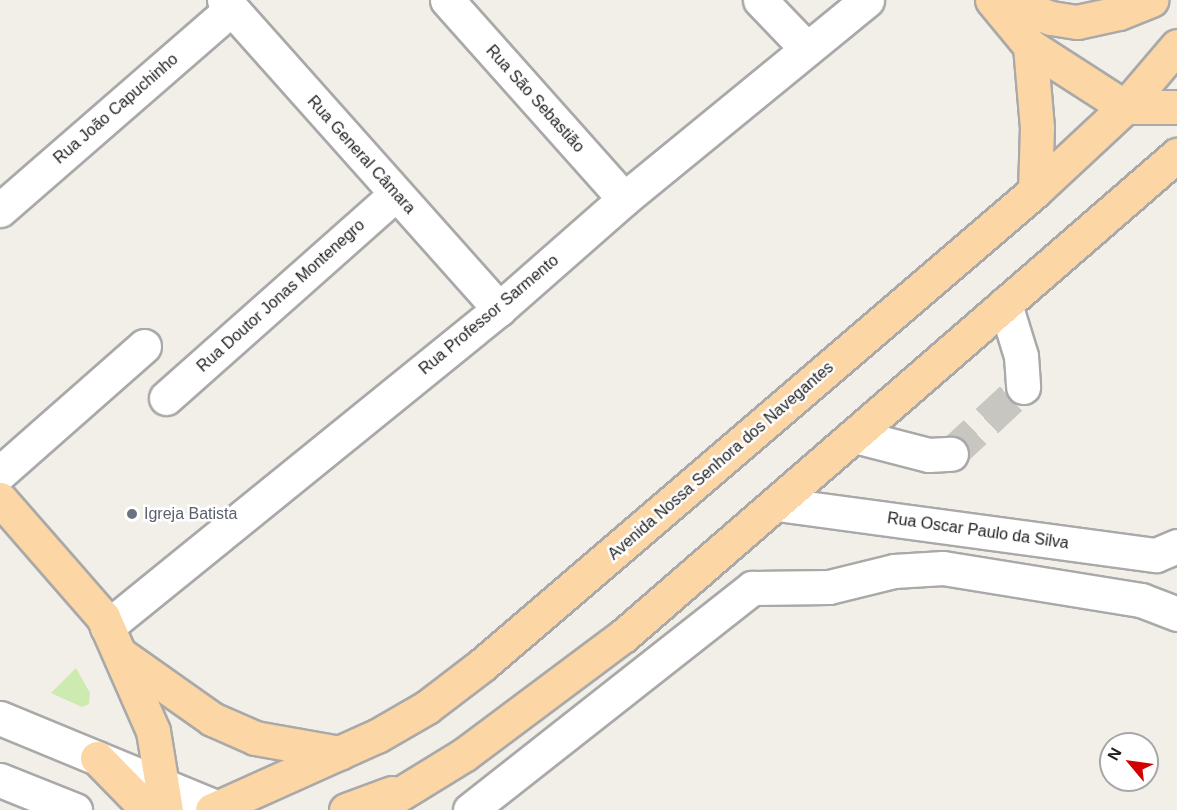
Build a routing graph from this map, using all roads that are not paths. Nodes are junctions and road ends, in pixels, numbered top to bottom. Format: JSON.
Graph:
{"nodes":[{"id":1,"x":447,"y":0,"type":"edge"},
{"id":2,"x":760,"y":0,"type":"edge"},
{"id":3,"x":867,"y":0,"type":"edge"},
{"id":4,"x":992,"y":0,"type":"edge"},
{"id":5,"x":1002,"y":0,"type":"edge"},
{"id":6,"x":1151,"y":0,"type":"edge"},
{"id":7,"x":228,"y":4,"type":"edge"},
{"id":8,"x":1030,"y":46,"type":"junction"},
{"id":9,"x":1177,"y":46,"type":"edge"},
{"id":10,"x":806,"y":48,"type":"junction"},
{"id":11,"x":1125,"y":107,"type":"junction"},
{"id":12,"x":1177,"y":107,"type":"edge"},
{"id":13,"x":1177,"y":155,"type":"edge"},
{"id":14,"x":1035,"y":191,"type":"junction"},
{"id":15,"x":396,"y":194,"type":"junction"},
{"id":16,"x":624,"y":199,"type":"junction"},
{"id":17,"x":0,"y":210,"type":"edge"},
{"id":18,"x":1005,"y":304,"type":"junction"},
{"id":19,"x":500,"y":309,"type":"junction"},
{"id":20,"x":144,"y":346,"type":"dead end"},
{"id":21,"x":1023,"y":387,"type":"dead end"},
{"id":22,"x":166,"y":398,"type":"dead end"},
{"id":23,"x":855,"y":436,"type":"junction"},
{"id":24,"x":951,"y":454,"type":"tunnel mouth"},
{"id":25,"x":0,"y":473,"type":"edge"},
{"id":26,"x":0,"y":499,"type":"edge"},
{"id":27,"x":777,"y":504,"type":"junction"},
{"id":28,"x":1177,"y":546,"type":"edge"},
{"id":29,"x":1177,"y":614,"type":"edge"},
{"id":30,"x":114,"y":640,"type":"junction"},
{"id":31,"x":0,"y":718,"type":"edge"},
{"id":32,"x":342,"y":753,"type":"junction"},
{"id":33,"x":0,"y":780,"type":"edge"},
{"id":34,"x":414,"y":786,"type":"junction"},
{"id":35,"x":159,"y":801,"type":"edge"},
{"id":36,"x":214,"y":809,"type":"edge"},
{"id":37,"x":75,"y":810,"type":"edge"},
{"id":38,"x":346,"y":810,"type":"edge"},
{"id":39,"x":374,"y":810,"type":"edge"},
{"id":40,"x":470,"y":810,"type":"edge"}],
"edges":[{"from":1,"to":16,"type":"street","name":"Rua São Sebastião"},
{"from":2,"to":10,"type":"street"},
{"from":3,"to":10,"type":"street","name":"Rua Professor Sarmento"},
{"from":4,"to":8,"type":"main road"},
{"from":5,"to":6,"type":"main road"},
{"from":7,"to":15,"type":"street","name":"Rua General Câmara"},
{"from":7,"to":17,"type":"street","name":"Rua João Capuchinho"},
{"from":8,"to":11,"type":"main road"},
{"from":8,"to":14,"type":"main road"},
{"from":9,"to":11,"type":"main road","name":"Avenida Nossa Senhora dos Navegantes"},
{"from":10,"to":16,"type":"street","name":"Rua Professor Sarmento"},
{"from":11,"to":12,"type":"main road"},
{"from":11,"to":14,"type":"main road","name":"Avenida Nossa Senhora dos Navegantes"},
{"from":13,"to":18,"type":"main road"},
{"from":14,"to":32,"type":"main road","name":"Avenida Nossa Senhora dos Navegantes"},
{"from":15,"to":19,"type":"street","name":"Rua General Câmara"},
{"from":15,"to":22,"type":"street","name":"Rua Doutor Jonas Montenegro"},
{"from":16,"to":19,"type":"street","name":"Rua Professor Sarmento"},
{"from":18,"to":21,"type":"street"},
{"from":18,"to":23,"type":"main road"},
{"from":19,"to":30,"type":"street","name":"Rua Professor Sarmento"},
{"from":20,"to":25,"type":"street"},
{"from":23,"to":24,"type":"street"},
{"from":23,"to":27,"type":"main road"},
{"from":26,"to":30,"type":"main road"},
{"from":27,"to":28,"type":"street","name":"Rua Oscar Paulo da Silva"},
{"from":27,"to":34,"type":"main road"},
{"from":29,"to":40,"type":"street"},
{"from":30,"to":32,"type":"main road"},
{"from":30,"to":35,"type":"main road"},
{"from":31,"to":35,"type":"street"},
{"from":32,"to":36,"type":"main road","name":"Avenida Nossa Senhora dos Navegantes"},
{"from":33,"to":37,"type":"street"},
{"from":34,"to":38,"type":"main road"},
{"from":34,"to":39,"type":"main road"},
{"from":35,"to":36,"type":"street"}]}
